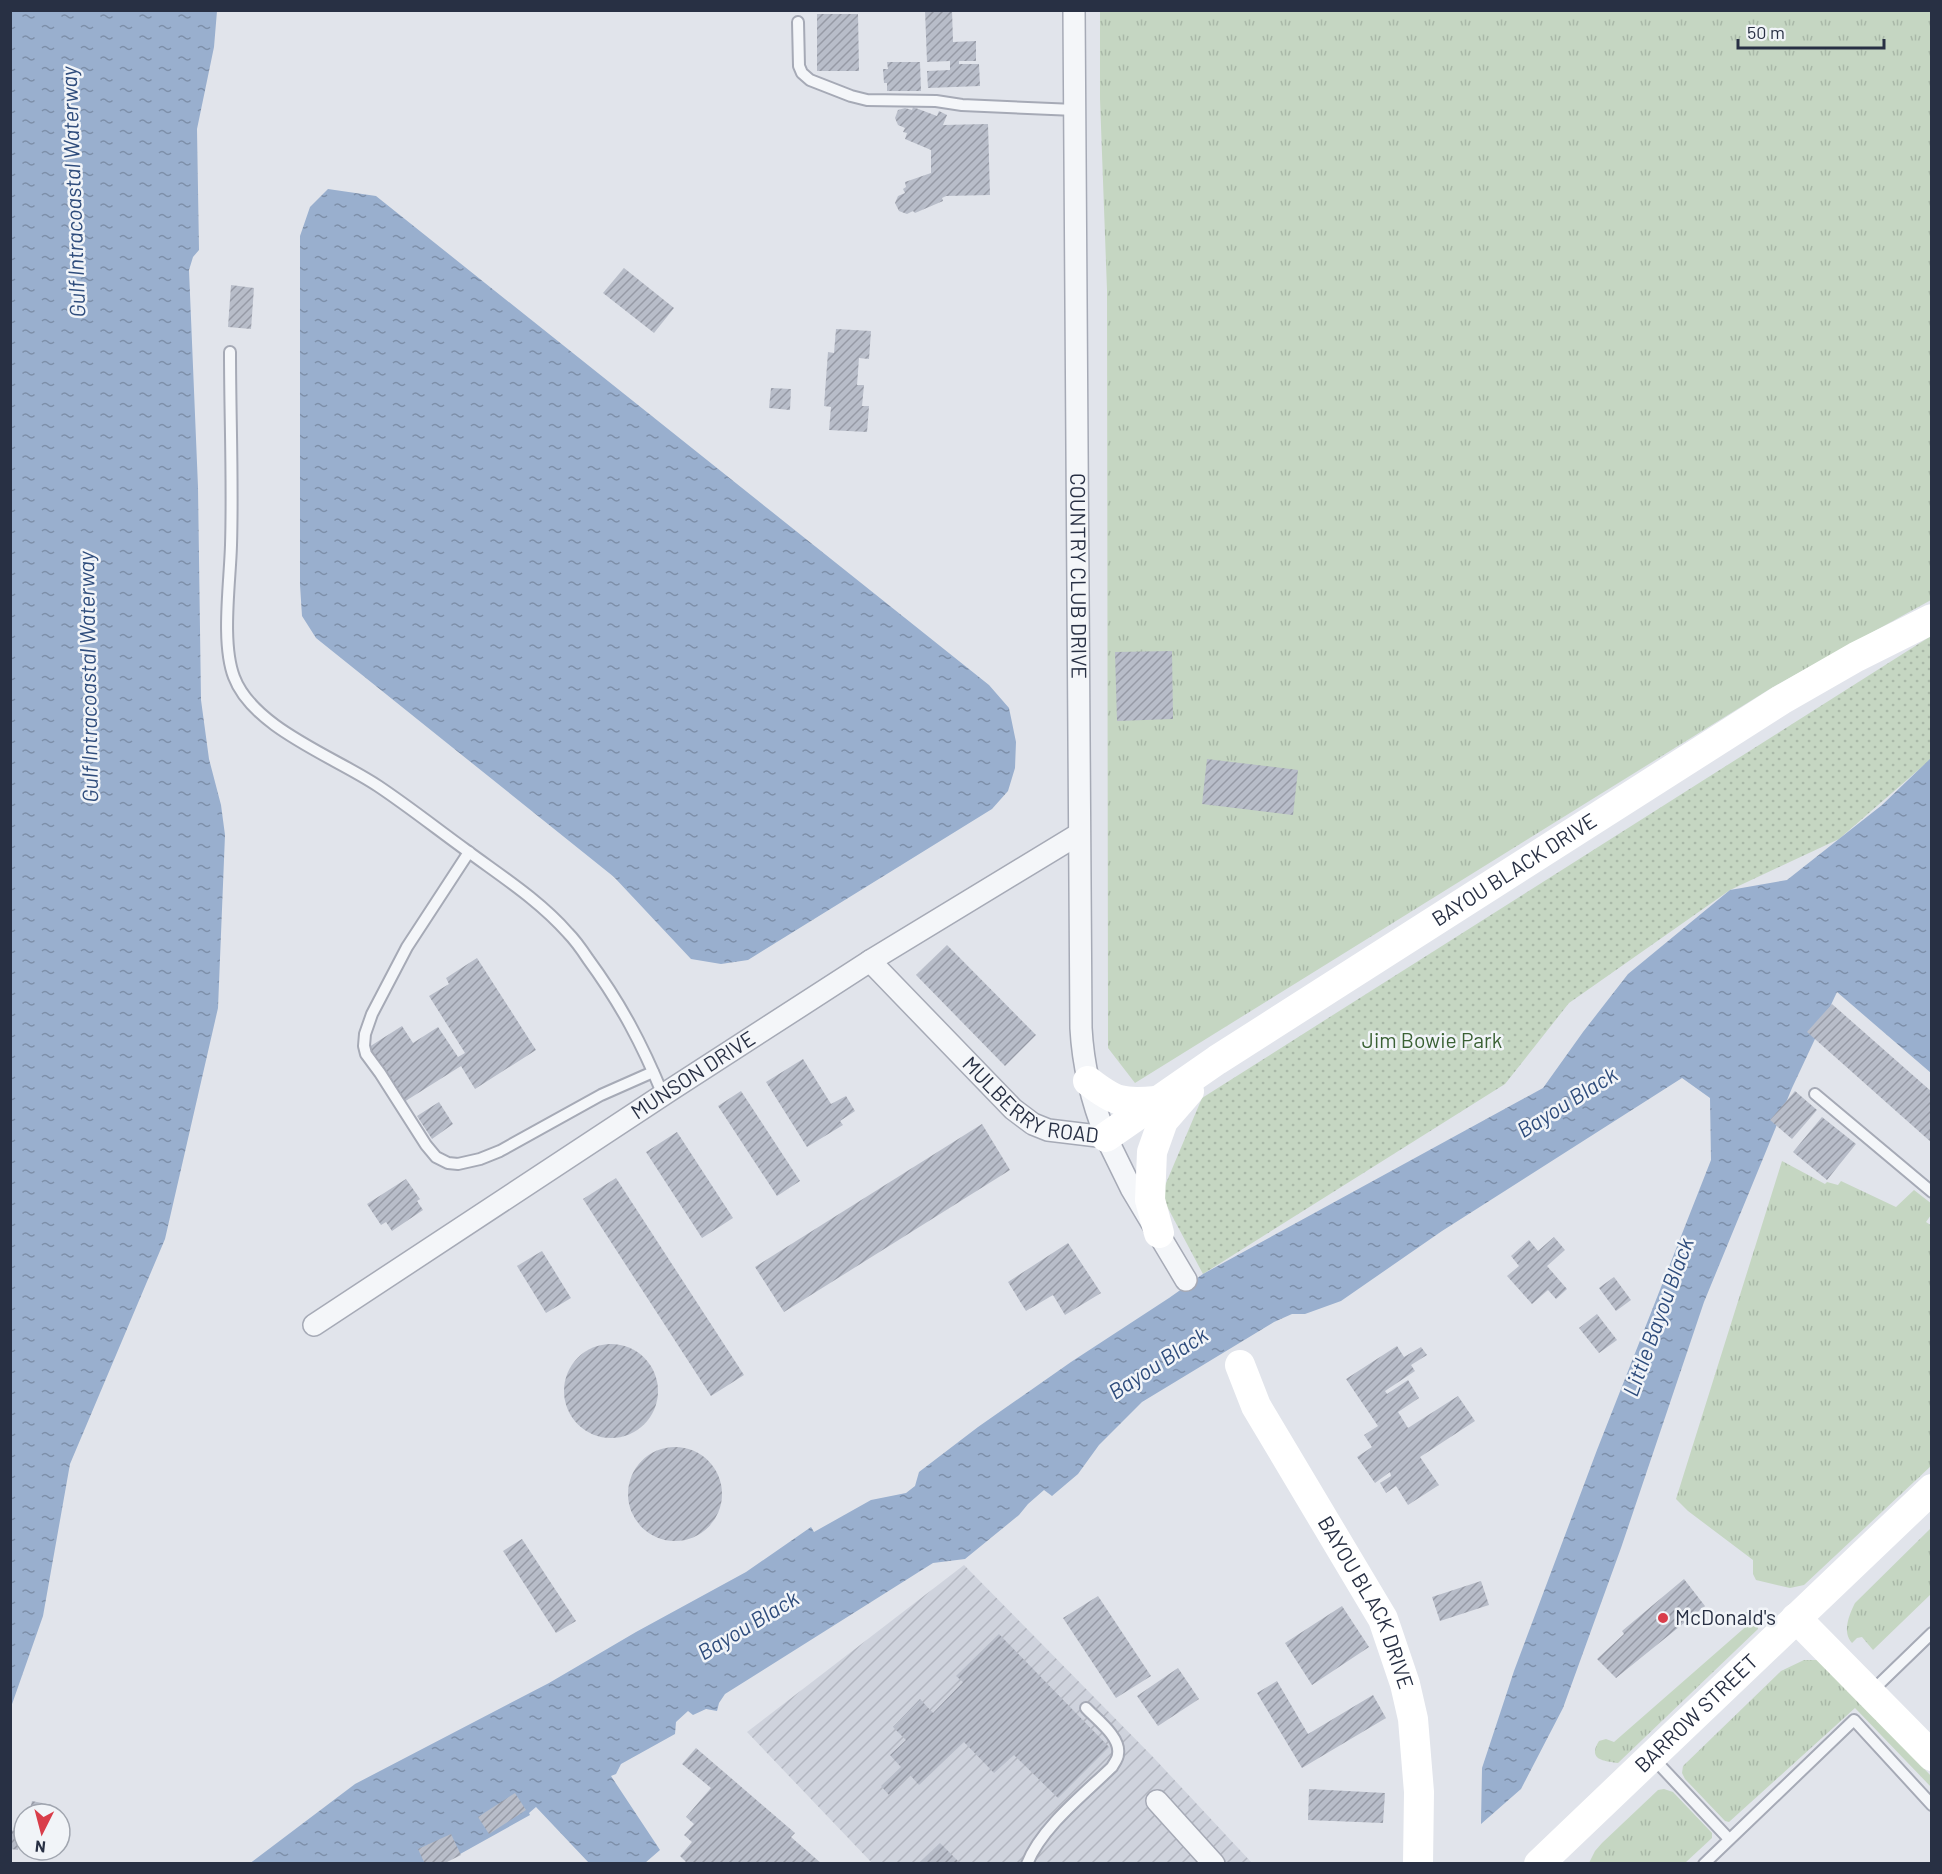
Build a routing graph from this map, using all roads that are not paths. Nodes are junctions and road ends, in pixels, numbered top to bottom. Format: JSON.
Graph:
{"nodes":[{"id":1,"x":1074,"y":10,"type":"edge"},
{"id":2,"x":798,"y":22,"type":"dead end"},
{"id":3,"x":1075,"y":110,"type":"junction"},
{"id":4,"x":230,"y":352,"type":"dead end"},
{"id":5,"x":1932,"y":619,"type":"edge"},
{"id":6,"x":1079,"y":834,"type":"junction"},
{"id":7,"x":469,"y":852,"type":"junction"},
{"id":8,"x":870,"y":961,"type":"junction"},
{"id":9,"x":1217,"y":1060,"type":"junction"},
{"id":10,"x":653,"y":1072,"type":"junction"},
{"id":11,"x":1088,"y":1081,"type":"junction"},
{"id":12,"x":1815,"y":1094,"type":"dead end"},
{"id":13,"x":663,"y":1095,"type":"junction"},
{"id":14,"x":1156,"y":1101,"type":"junction"},
{"id":15,"x":1106,"y":1137,"type":"junction"},
{"id":16,"x":1932,"y":1192,"type":"edge"},
{"id":17,"x":1159,"y":1233,"type":"junction"},
{"id":18,"x":1186,"y":1280,"type":"dead end"},
{"id":19,"x":314,"y":1325,"type":"dead end"},
{"id":20,"x":1240,"y":1365,"type":"dead end"},
{"id":21,"x":1932,"y":1489,"type":"edge"},
{"id":22,"x":1796,"y":1617,"type":"junction"},
{"id":23,"x":1932,"y":1633,"type":"edge"},
{"id":24,"x":1870,"y":1693,"type":"junction"},
{"id":25,"x":1086,"y":1708,"type":"dead end"},
{"id":26,"x":1651,"y":1756,"type":"junction"},
{"id":27,"x":1932,"y":1756,"type":"edge"},
{"id":28,"x":1157,"y":1801,"type":"dead end"},
{"id":29,"x":1932,"y":1805,"type":"edge"},
{"id":30,"x":1729,"y":1839,"type":"junction"},
{"id":31,"x":1027,"y":1863,"type":"edge"},
{"id":32,"x":1214,"y":1863,"type":"edge"},
{"id":33,"x":1418,"y":1863,"type":"edge"},
{"id":34,"x":1541,"y":1863,"type":"edge"},
{"id":35,"x":1704,"y":1863,"type":"edge"}],
"edges":[{"from":1,"to":3,"type":"street","name":"COUNTRY CLUB DRIVE"},
{"from":2,"to":3,"type":"lane"},
{"from":3,"to":6,"type":"street","name":"COUNTRY CLUB DRIVE"},
{"from":4,"to":7,"type":"lane"},
{"from":5,"to":9,"type":"street","name":"BAYOU BLACK DRIVE"},
{"from":6,"to":8,"type":"street","name":"MUNSON DRIVE"},
{"from":6,"to":11,"type":"street","name":"COUNTRY CLUB DRIVE"},
{"from":7,"to":10,"type":"lane"},
{"from":7,"to":10,"type":"lane"},
{"from":8,"to":13,"type":"street","name":"MUNSON DRIVE"},
{"from":8,"to":15,"type":"street","name":"MULBERRY ROAD"},
{"from":9,"to":14,"type":"street","name":"BAYOU BLACK DRIVE"},
{"from":9,"to":17,"type":"street"},
{"from":10,"to":13,"type":"lane"},
{"from":11,"to":14,"type":"street"},
{"from":11,"to":15,"type":"street","name":"COUNTRY CLUB DRIVE"},
{"from":12,"to":16,"type":"lane"},
{"from":13,"to":19,"type":"street","name":"MUNSON DRIVE"},
{"from":14,"to":15,"type":"street","name":"BAYOU BLACK DRIVE"},
{"from":15,"to":17,"type":"street","name":"MULBERRY ROAD"},
{"from":17,"to":18,"type":"street","name":"MULBERRY ROAD"},
{"from":20,"to":33,"type":"street","name":"BAYOU BLACK DRIVE"},
{"from":21,"to":22,"type":"street","name":"BARROW STREET"},
{"from":22,"to":24,"type":"street"},
{"from":22,"to":26,"type":"street","name":"BARROW STREET"},
{"from":23,"to":24,"type":"lane"},
{"from":24,"to":27,"type":"street"},
{"from":25,"to":31,"type":"lane"},
{"from":26,"to":30,"type":"lane"},
{"from":26,"to":34,"type":"street","name":"BARROW STREET"},
{"from":28,"to":32,"type":"street"},
{"from":29,"to":30,"type":"lane"},
{"from":30,"to":35,"type":"lane"}]}
